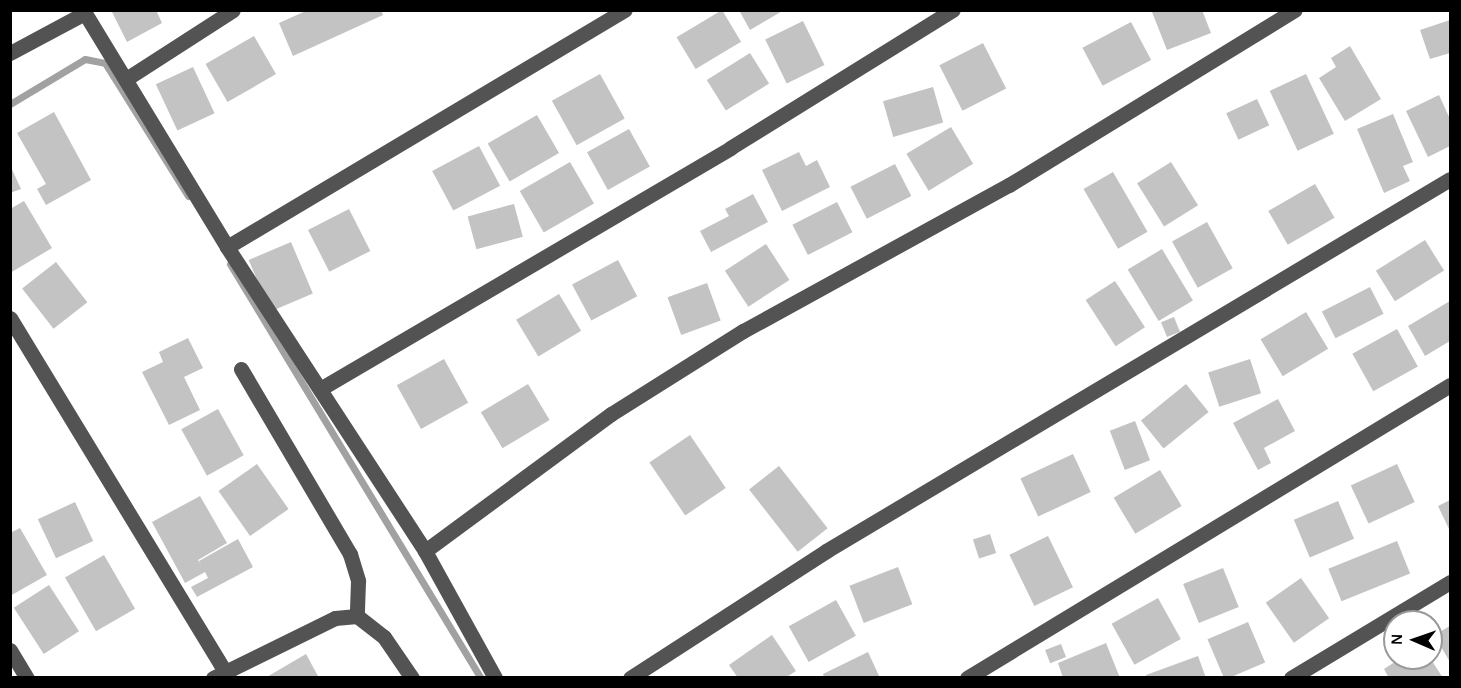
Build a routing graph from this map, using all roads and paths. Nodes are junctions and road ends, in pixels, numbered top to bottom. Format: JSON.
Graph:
{"nodes":[{"id":1,"x":233,"y":10,"type":"edge"},
{"id":2,"x":625,"y":10,"type":"edge"},
{"id":3,"x":953,"y":10,"type":"edge"},
{"id":4,"x":1295,"y":10,"type":"edge"},
{"id":5,"x":84,"y":12,"type":"edge"},
{"id":6,"x":10,"y":53,"type":"edge"},
{"id":7,"x":126,"y":79,"type":"junction"},
{"id":8,"x":1450,"y":179,"type":"edge"},
{"id":9,"x":227,"y":247,"type":"junction"},
{"id":10,"x":10,"y":318,"type":"edge"},
{"id":11,"x":241,"y":369,"type":"dead end"},
{"id":12,"x":1450,"y":385,"type":"edge"},
{"id":13,"x":320,"y":389,"type":"junction"},
{"id":14,"x":425,"y":551,"type":"junction"},
{"id":15,"x":1450,"y":582,"type":"edge"},
{"id":16,"x":357,"y":616,"type":"junction"},
{"id":17,"x":10,"y":650,"type":"edge"},
{"id":18,"x":222,"y":675,"type":"edge"},
{"id":19,"x":27,"y":678,"type":"edge"},
{"id":20,"x":412,"y":678,"type":"edge"},
{"id":21,"x":495,"y":678,"type":"edge"},
{"id":22,"x":630,"y":678,"type":"edge"},
{"id":23,"x":967,"y":678,"type":"edge"},
{"id":24,"x":1291,"y":678,"type":"edge"}],
"edges":[{"from":1,"to":7,"type":"street"},
{"from":2,"to":9,"type":"street"},
{"from":3,"to":13,"type":"street"},
{"from":4,"to":14,"type":"street"},
{"from":5,"to":6,"type":"street"},
{"from":5,"to":7,"type":"street"},
{"from":7,"to":9,"type":"street"},
{"from":8,"to":22,"type":"street"},
{"from":9,"to":13,"type":"street"},
{"from":10,"to":18,"type":"street"},
{"from":11,"to":16,"type":"street"},
{"from":12,"to":23,"type":"street"},
{"from":13,"to":14,"type":"street"},
{"from":14,"to":21,"type":"street"},
{"from":15,"to":24,"type":"street"},
{"from":16,"to":18,"type":"street"},
{"from":16,"to":20,"type":"street"},
{"from":17,"to":19,"type":"street"}]}
